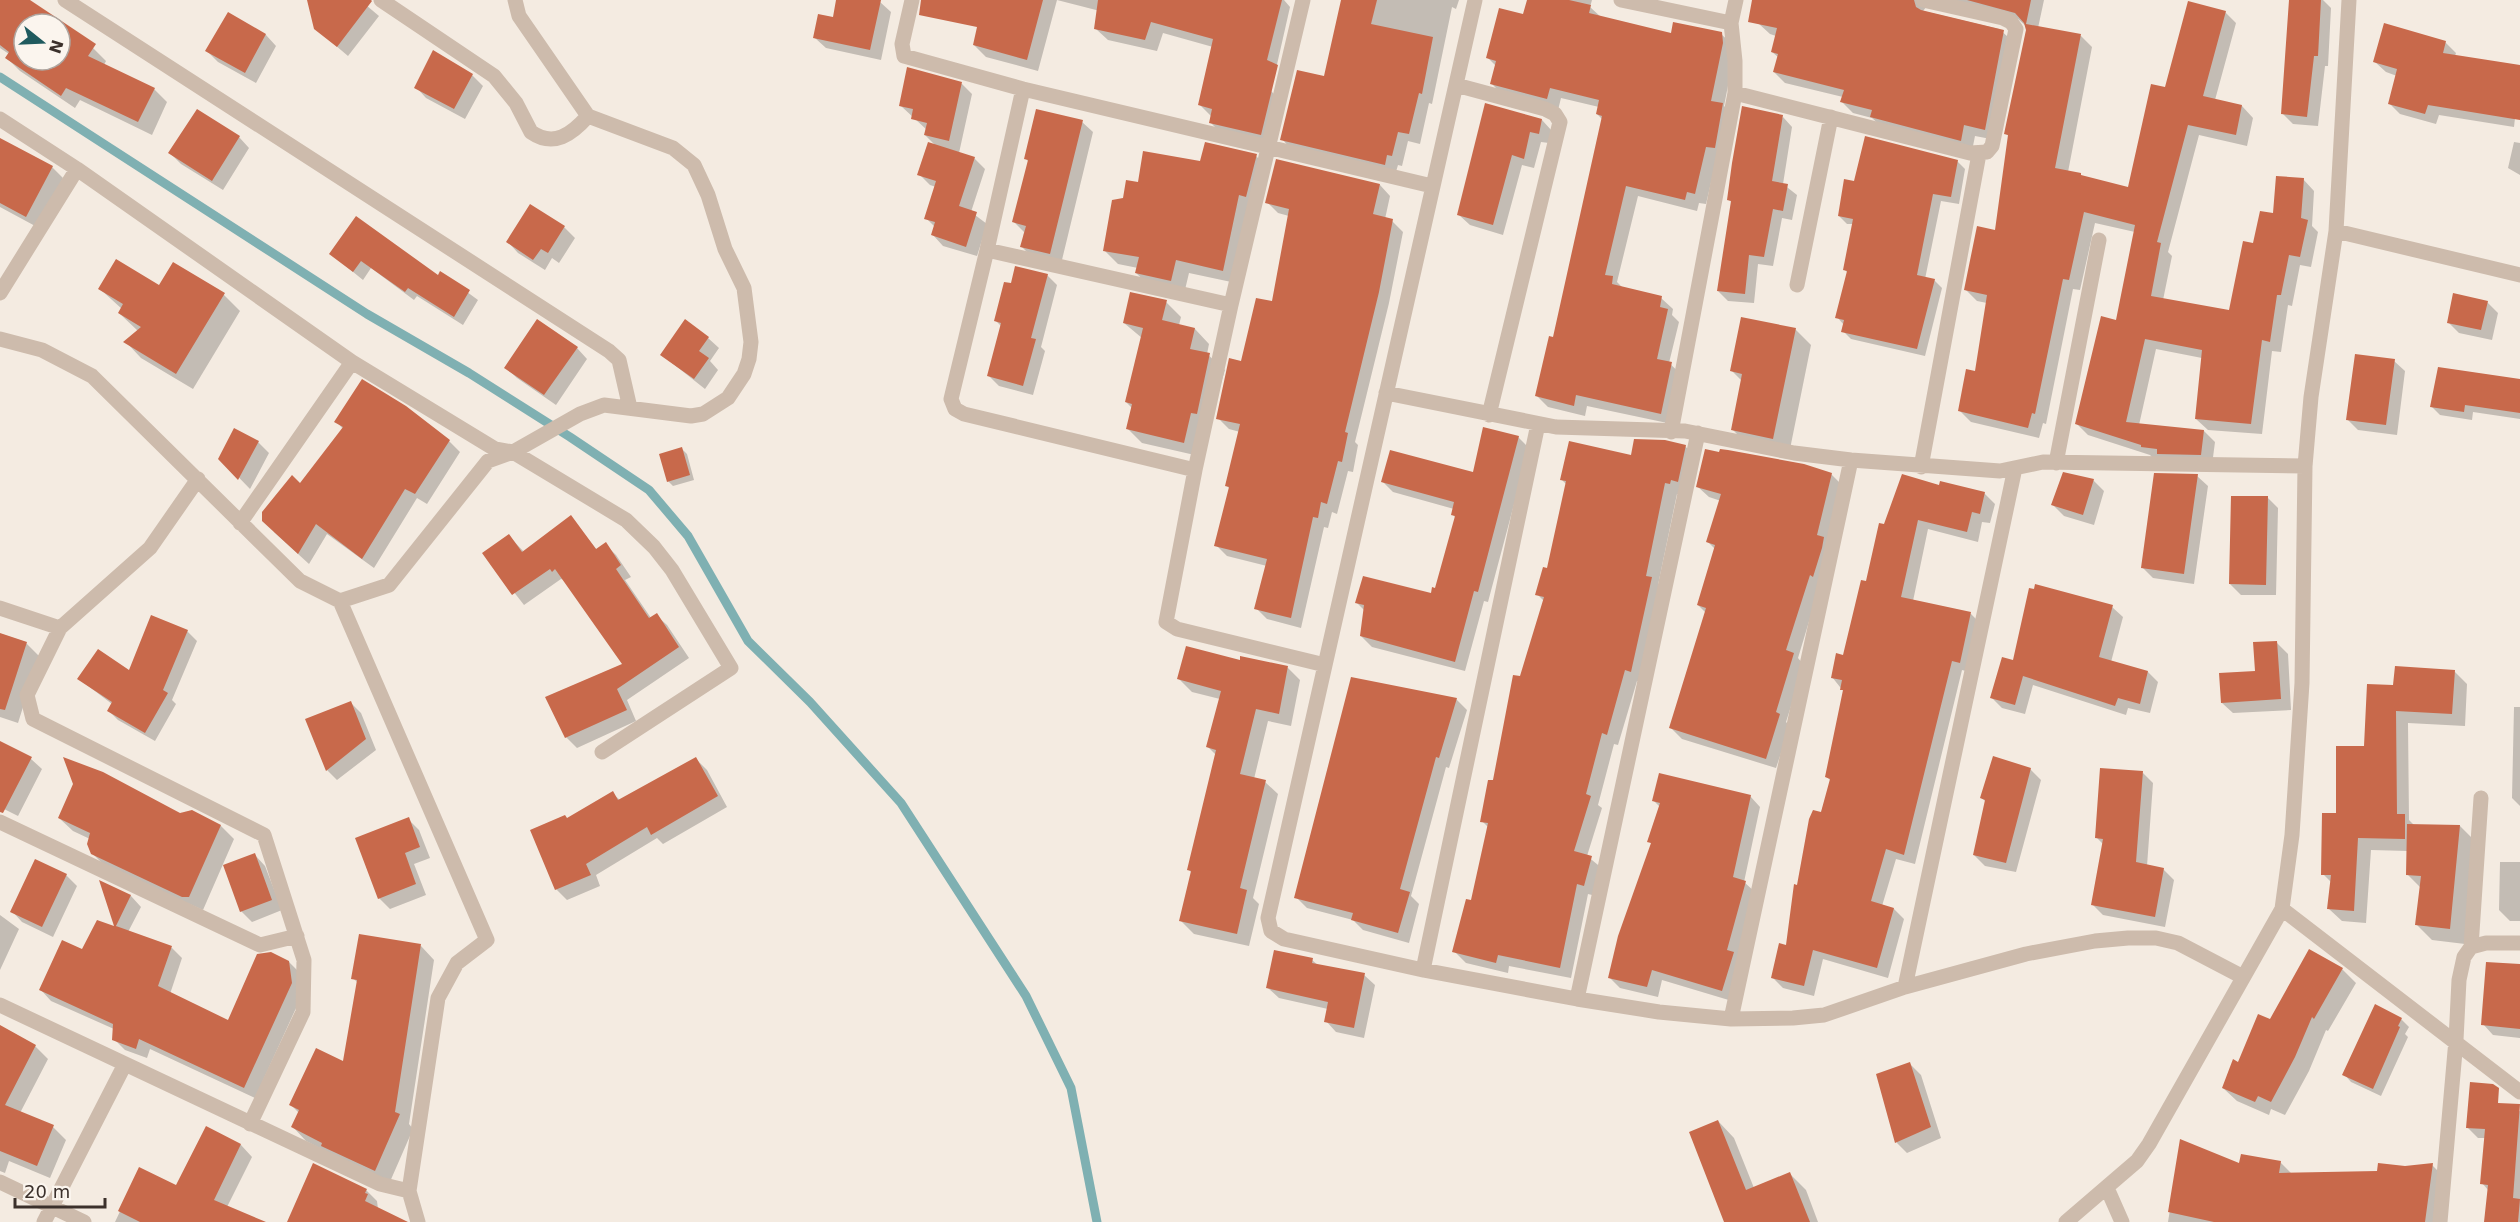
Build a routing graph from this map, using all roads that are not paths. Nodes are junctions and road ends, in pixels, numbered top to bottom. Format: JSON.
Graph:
{"nodes":[{"id":1,"x":65,"y":0,"type":"edge"},
{"id":2,"x":381,"y":0,"type":"edge"},
{"id":3,"x":515,"y":0,"type":"edge"},
{"id":4,"x":912,"y":0,"type":"edge"},
{"id":5,"x":1303,"y":0,"type":"edge"},
{"id":6,"x":1475,"y":0,"type":"edge"},
{"id":7,"x":1621,"y":0,"type":"edge"},
{"id":8,"x":1736,"y":0,"type":"edge"},
{"id":9,"x":1923,"y":0,"type":"edge"},
{"id":10,"x":2349,"y":0,"type":"edge"},
{"id":11,"x":1731,"y":23,"type":"junction"},
{"id":12,"x":1456,"y":85,"type":"junction"},
{"id":13,"x":1023,"y":89,"type":"junction"},
{"id":14,"x":1735,"y":93,"type":"junction"},
{"id":15,"x":588,"y":116,"type":"junction"},
{"id":16,"x":1831,"y":117,"type":"junction"},
{"id":17,"x":0,"y":119,"type":"edge"},
{"id":18,"x":1268,"y":147,"type":"junction"},
{"id":19,"x":1979,"y":154,"type":"junction"},
{"id":20,"x":77,"y":170,"type":"junction"},
{"id":21,"x":1432,"y":186,"type":"junction"},
{"id":22,"x":2336,"y":231,"type":"junction"},
{"id":23,"x":2099,"y":240,"type":"dead end"},
{"id":24,"x":987,"y":250,"type":"junction"},
{"id":25,"x":2520,"y":275,"type":"edge"},
{"id":26,"x":1797,"y":285,"type":"dead end"},
{"id":27,"x":0,"y":293,"type":"edge"},
{"id":28,"x":1231,"y":305,"type":"junction"},
{"id":29,"x":0,"y":339,"type":"edge"},
{"id":30,"x":352,"y":362,"type":"junction"},
{"id":31,"x":1386,"y":393,"type":"junction"},
{"id":32,"x":630,"y":408,"type":"junction"},
{"id":33,"x":1489,"y":415,"type":"junction"},
{"id":34,"x":1538,"y":424,"type":"junction"},
{"id":35,"x":1671,"y":432,"type":"junction"},
{"id":36,"x":1698,"y":433,"type":"junction"},
{"id":37,"x":513,"y":452,"type":"junction"},
{"id":38,"x":1851,"y":460,"type":"junction"},
{"id":39,"x":2056,"y":463,"type":"junction"},
{"id":40,"x":2305,"y":466,"type":"junction"},
{"id":41,"x":1921,"y":467,"type":"junction"},
{"id":42,"x":2014,"y":468,"type":"junction"},
{"id":43,"x":1195,"y":470,"type":"junction"},
{"id":44,"x":198,"y":479,"type":"junction"},
{"id":45,"x":240,"y":523,"type":"junction"},
{"id":46,"x":340,"y":601,"type":"junction"},
{"id":47,"x":0,"y":608,"type":"edge"},
{"id":48,"x":60,"y":628,"type":"junction"},
{"id":49,"x":1324,"y":665,"type":"junction"},
{"id":50,"x":602,"y":752,"type":"dead end"},
{"id":51,"x":2481,"y":798,"type":"dead end"},
{"id":52,"x":0,"y":822,"type":"edge"},
{"id":53,"x":2282,"y":909,"type":"junction"},
{"id":54,"x":297,"y":936,"type":"junction"},
{"id":55,"x":2520,"y":944,"type":"edge"},
{"id":56,"x":2471,"y":947,"type":"junction"},
{"id":57,"x":1423,"y":970,"type":"junction"},
{"id":58,"x":2242,"y":976,"type":"junction"},
{"id":59,"x":1905,"y":987,"type":"junction"},
{"id":60,"x":1577,"y":999,"type":"junction"},
{"id":61,"x":0,"y":1005,"type":"edge"},
{"id":62,"x":1731,"y":1019,"type":"junction"},
{"id":63,"x":2457,"y":1040,"type":"junction"},
{"id":64,"x":124,"y":1066,"type":"junction"},
{"id":65,"x":2520,"y":1092,"type":"edge"},
{"id":66,"x":250,"y":1124,"type":"junction"},
{"id":67,"x":0,"y":1182,"type":"edge"},
{"id":68,"x":2107,"y":1188,"type":"junction"},
{"id":69,"x":409,"y":1191,"type":"junction"},
{"id":70,"x":51,"y":1207,"type":"junction"},
{"id":71,"x":44,"y":1222,"type":"edge"},
{"id":72,"x":84,"y":1222,"type":"edge"},
{"id":73,"x":417,"y":1222,"type":"edge"},
{"id":74,"x":2066,"y":1222,"type":"edge"},
{"id":75,"x":2122,"y":1222,"type":"edge"},
{"id":76,"x":2440,"y":1222,"type":"edge"}],
"edges":[{"from":1,"to":32,"type":"street"},
{"from":2,"to":15,"type":"street"},
{"from":3,"to":15,"type":"street"},
{"from":4,"to":13,"type":"street"},
{"from":5,"to":18,"type":"street"},
{"from":6,"to":12,"type":"street"},
{"from":7,"to":11,"type":"street"},
{"from":8,"to":11,"type":"street"},
{"from":9,"to":19,"type":"street"},
{"from":10,"to":22,"type":"street"},
{"from":11,"to":14,"type":"street"},
{"from":12,"to":21,"type":"street"},
{"from":12,"to":33,"type":"street"},
{"from":13,"to":18,"type":"street"},
{"from":13,"to":24,"type":"street"},
{"from":14,"to":16,"type":"street"},
{"from":14,"to":35,"type":"street"},
{"from":15,"to":32,"type":"street"},
{"from":16,"to":19,"type":"street"},
{"from":16,"to":26,"type":"street"},
{"from":17,"to":20,"type":"street"},
{"from":18,"to":21,"type":"street"},
{"from":18,"to":28,"type":"street"},
{"from":19,"to":41,"type":"street"},
{"from":20,"to":27,"type":"street"},
{"from":20,"to":30,"type":"street"},
{"from":21,"to":31,"type":"street"},
{"from":22,"to":25,"type":"street"},
{"from":22,"to":40,"type":"street"},
{"from":23,"to":39,"type":"street"},
{"from":24,"to":28,"type":"street"},
{"from":24,"to":43,"type":"street"},
{"from":28,"to":43,"type":"street"},
{"from":29,"to":44,"type":"street"},
{"from":30,"to":37,"type":"street"},
{"from":30,"to":45,"type":"street"},
{"from":31,"to":33,"type":"street"},
{"from":31,"to":49,"type":"street"},
{"from":32,"to":37,"type":"street"},
{"from":33,"to":34,"type":"street"},
{"from":34,"to":35,"type":"street"},
{"from":34,"to":57,"type":"street"},
{"from":35,"to":36,"type":"street"},
{"from":36,"to":38,"type":"street"},
{"from":36,"to":60,"type":"street"},
{"from":37,"to":46,"type":"street"},
{"from":37,"to":50,"type":"street"},
{"from":38,"to":41,"type":"street"},
{"from":38,"to":62,"type":"street"},
{"from":39,"to":40,"type":"street"},
{"from":39,"to":42,"type":"street"},
{"from":40,"to":53,"type":"street"},
{"from":41,"to":42,"type":"street"},
{"from":42,"to":59,"type":"street"},
{"from":43,"to":49,"type":"street"},
{"from":44,"to":45,"type":"street"},
{"from":44,"to":48,"type":"street"},
{"from":45,"to":46,"type":"street"},
{"from":46,"to":69,"type":"street"},
{"from":47,"to":48,"type":"street"},
{"from":48,"to":54,"type":"street"},
{"from":49,"to":57,"type":"street"},
{"from":51,"to":56,"type":"street"},
{"from":52,"to":54,"type":"street"},
{"from":53,"to":58,"type":"street"},
{"from":53,"to":63,"type":"street"},
{"from":54,"to":66,"type":"street"},
{"from":55,"to":56,"type":"street"},
{"from":56,"to":63,"type":"street"},
{"from":57,"to":60,"type":"street"},
{"from":58,"to":59,"type":"street"},
{"from":58,"to":68,"type":"street"},
{"from":59,"to":62,"type":"street"},
{"from":60,"to":62,"type":"street"},
{"from":61,"to":64,"type":"street"},
{"from":63,"to":65,"type":"street"},
{"from":63,"to":76,"type":"street"},
{"from":64,"to":66,"type":"street"},
{"from":64,"to":70,"type":"street"},
{"from":66,"to":69,"type":"street"},
{"from":67,"to":70,"type":"street"},
{"from":68,"to":74,"type":"street"},
{"from":68,"to":75,"type":"street"},
{"from":69,"to":73,"type":"street"},
{"from":70,"to":71,"type":"street"},
{"from":70,"to":72,"type":"street"}]}
